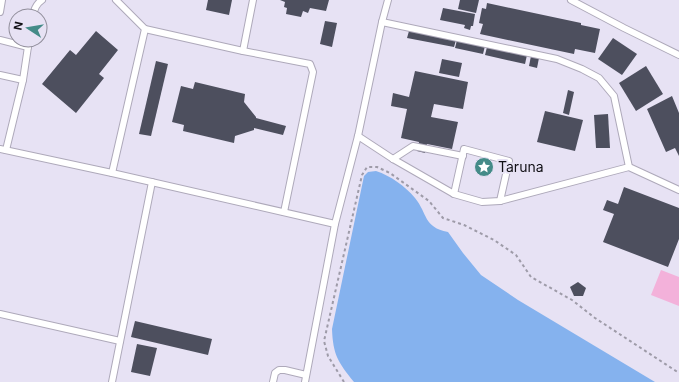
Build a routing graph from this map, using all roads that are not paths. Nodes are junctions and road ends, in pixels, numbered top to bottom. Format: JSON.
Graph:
{"nodes":[{"id":1,"x":2,"y":0,"type":"edge"},
{"id":2,"x":42,"y":0,"type":"edge"},
{"id":3,"x":116,"y":0,"type":"edge"},
{"id":4,"x":253,"y":0,"type":"edge"},
{"id":5,"x":388,"y":0,"type":"edge"},
{"id":6,"x":571,"y":0,"type":"edge"},
{"id":7,"x":34,"y":8,"type":"edge"},
{"id":8,"x":0,"y":12,"type":"edge"},
{"id":9,"x":382,"y":22,"type":"junction"},
{"id":10,"x":145,"y":29,"type":"junction"},
{"id":11,"x":28,"y":48,"type":"edge"},
{"id":12,"x":243,"y":51,"type":"junction"},
{"id":13,"x":679,"y":55,"type":"edge"},
{"id":14,"x":0,"y":75,"type":"edge"},
{"id":15,"x":23,"y":80,"type":"junction"},
{"id":16,"x":358,"y":136,"type":"junction"},
{"id":17,"x":3,"y":150,"type":"edge"},
{"id":18,"x":463,"y":156,"type":"junction"},
{"id":19,"x":393,"y":159,"type":"junction"},
{"id":20,"x":629,"y":167,"type":"junction"},
{"id":21,"x":112,"y":173,"type":"junction"},
{"id":22,"x":152,"y":182,"type":"junction"},
{"id":23,"x":679,"y":190,"type":"edge"},
{"id":24,"x":454,"y":194,"type":"junction"},
{"id":25,"x":500,"y":201,"type":"junction"},
{"id":26,"x":284,"y":212,"type":"junction"},
{"id":27,"x":335,"y":224,"type":"junction"},
{"id":28,"x":0,"y":314,"type":"edge"},
{"id":29,"x":120,"y":341,"type":"junction"},
{"id":30,"x":306,"y":375,"type":"junction"},
{"id":31,"x":112,"y":382,"type":"edge"},
{"id":32,"x":273,"y":382,"type":"edge"},
{"id":33,"x":305,"y":382,"type":"edge"}],
"edges":[{"from":1,"to":8,"type":"lane"},
{"from":2,"to":7,"type":"lane"},
{"from":3,"to":10,"type":"lane"},
{"from":4,"to":12,"type":"lane"},
{"from":5,"to":9,"type":"lane"},
{"from":6,"to":13,"type":"lane"},
{"from":9,"to":16,"type":"lane"},
{"from":9,"to":20,"type":"lane"},
{"from":10,"to":12,"type":"lane"},
{"from":10,"to":21,"type":"lane"},
{"from":11,"to":15,"type":"lane"},
{"from":12,"to":26,"type":"lane"},
{"from":14,"to":15,"type":"lane"},
{"from":15,"to":17,"type":"lane"},
{"from":16,"to":19,"type":"lane"},
{"from":16,"to":27,"type":"lane"},
{"from":17,"to":21,"type":"lane"},
{"from":18,"to":19,"type":"lane"},
{"from":18,"to":24,"type":"lane"},
{"from":18,"to":25,"type":"lane"},
{"from":19,"to":24,"type":"lane"},
{"from":20,"to":23,"type":"lane"},
{"from":20,"to":25,"type":"lane"},
{"from":21,"to":22,"type":"lane"},
{"from":22,"to":26,"type":"lane"},
{"from":22,"to":29,"type":"lane"},
{"from":24,"to":25,"type":"lane"},
{"from":26,"to":27,"type":"lane"},
{"from":27,"to":30,"type":"lane"},
{"from":28,"to":29,"type":"lane"},
{"from":29,"to":31,"type":"lane"},
{"from":30,"to":32,"type":"lane"},
{"from":30,"to":33,"type":"lane"}]}
